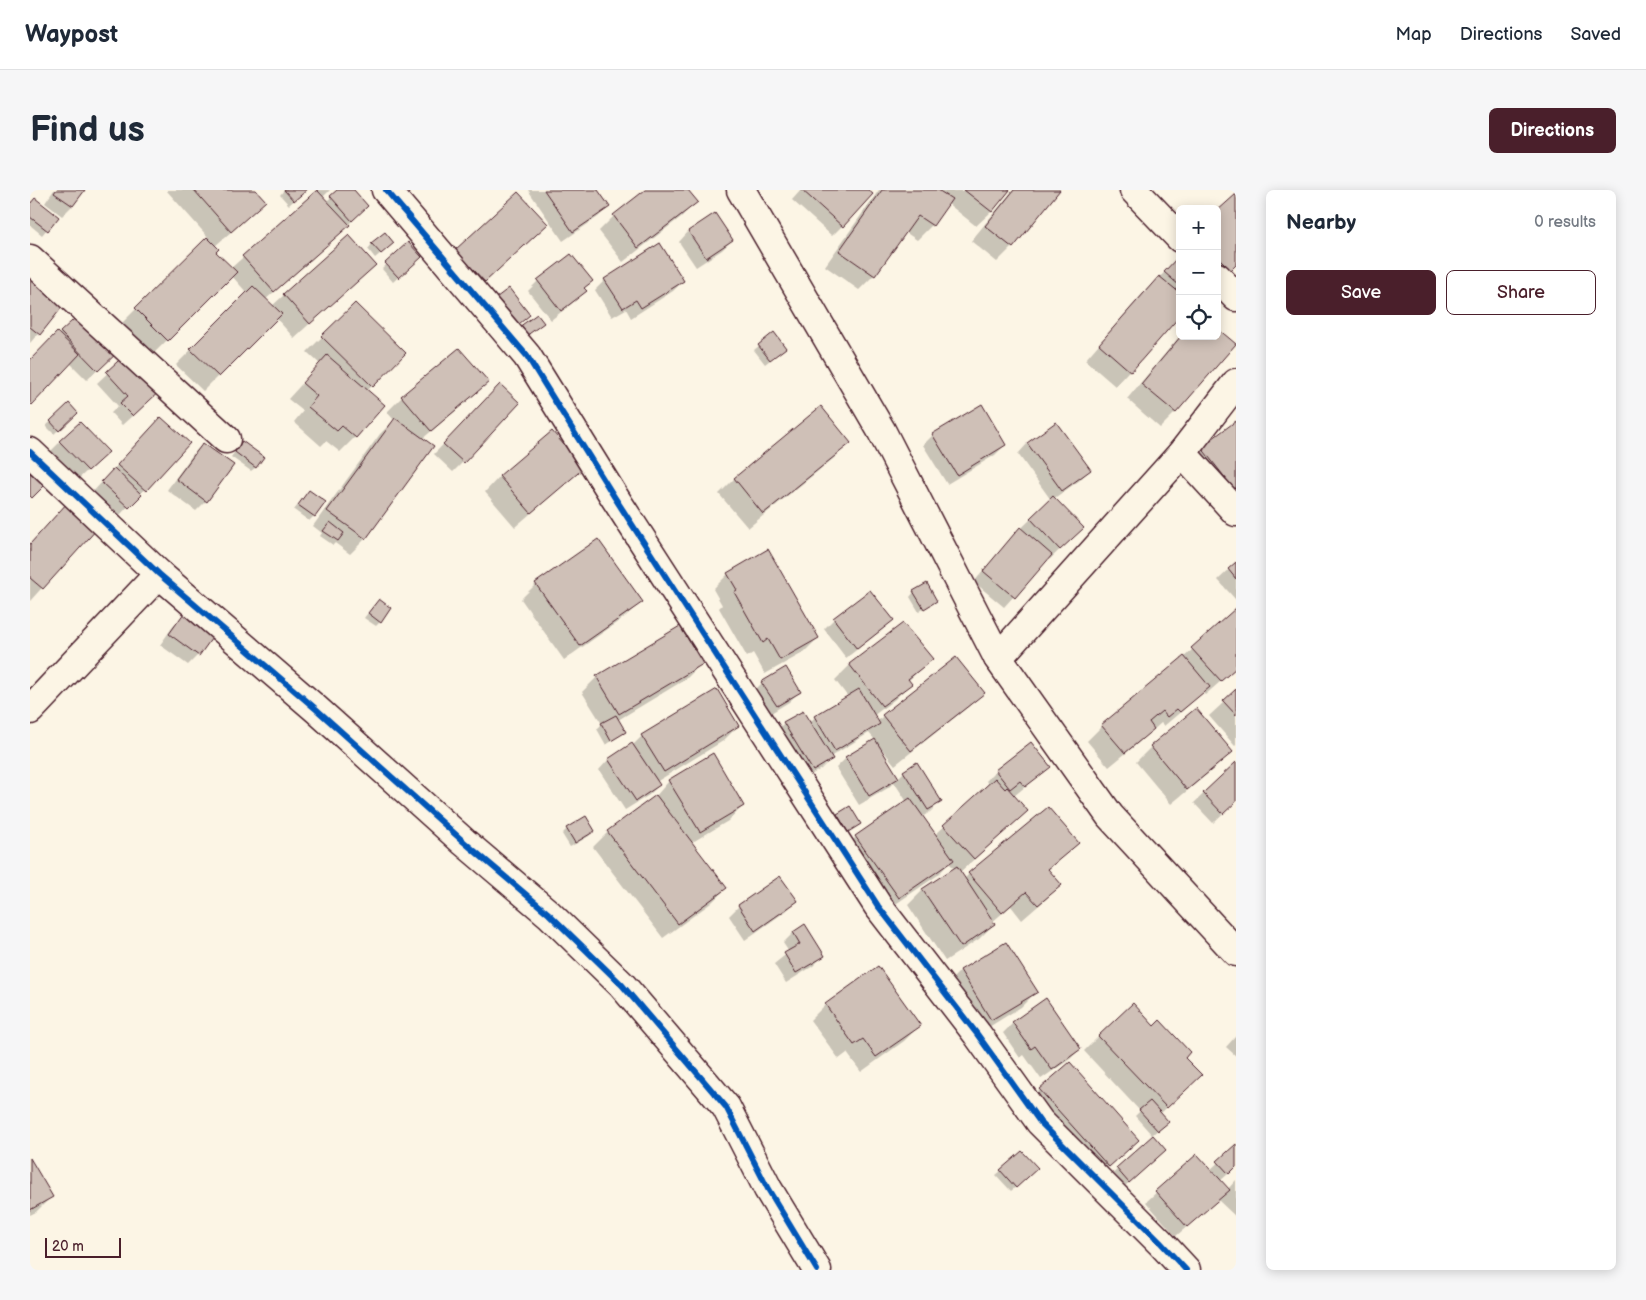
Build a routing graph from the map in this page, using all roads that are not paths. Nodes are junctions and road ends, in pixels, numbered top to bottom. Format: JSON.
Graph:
{"nodes":[{"id":1,"x":386,"y":190,"type":"edge"},
{"id":2,"x":741,"y":190,"type":"edge"},
{"id":3,"x":1134,"y":190,"type":"edge"},
{"id":4,"x":1176,"y":234,"type":"edge"},
{"id":5,"x":30,"y":259,"type":"edge"},
{"id":6,"x":1221,"y":281,"type":"edge"},
{"id":7,"x":1236,"y":297,"type":"edge"},
{"id":8,"x":1236,"y":382,"type":"edge"},
{"id":9,"x":226,"y":439,"type":"dead end"},
{"id":10,"x":30,"y":452,"type":"edge"},
{"id":11,"x":1182,"y":453,"type":"junction"},
{"id":12,"x":1236,"y":512,"type":"edge"},
{"id":13,"x":159,"y":574,"type":"junction"},
{"id":14,"x":998,"y":658,"type":"junction"},
{"id":15,"x":30,"y":710,"type":"edge"},
{"id":16,"x":1236,"y":952,"type":"edge"},
{"id":17,"x":817,"y":1270,"type":"edge"},
{"id":18,"x":1186,"y":1270,"type":"edge"}],
"edges":[{"from":1,"to":18,"type":"street"},
{"from":2,"to":14,"type":"street"},
{"from":3,"to":4,"type":"street"},
{"from":5,"to":9,"type":"street"},
{"from":6,"to":7,"type":"street"},
{"from":8,"to":11,"type":"street"},
{"from":10,"to":13,"type":"street"},
{"from":11,"to":12,"type":"street"},
{"from":11,"to":14,"type":"street"},
{"from":13,"to":15,"type":"street"},
{"from":13,"to":17,"type":"street"},
{"from":14,"to":16,"type":"street"}]}
